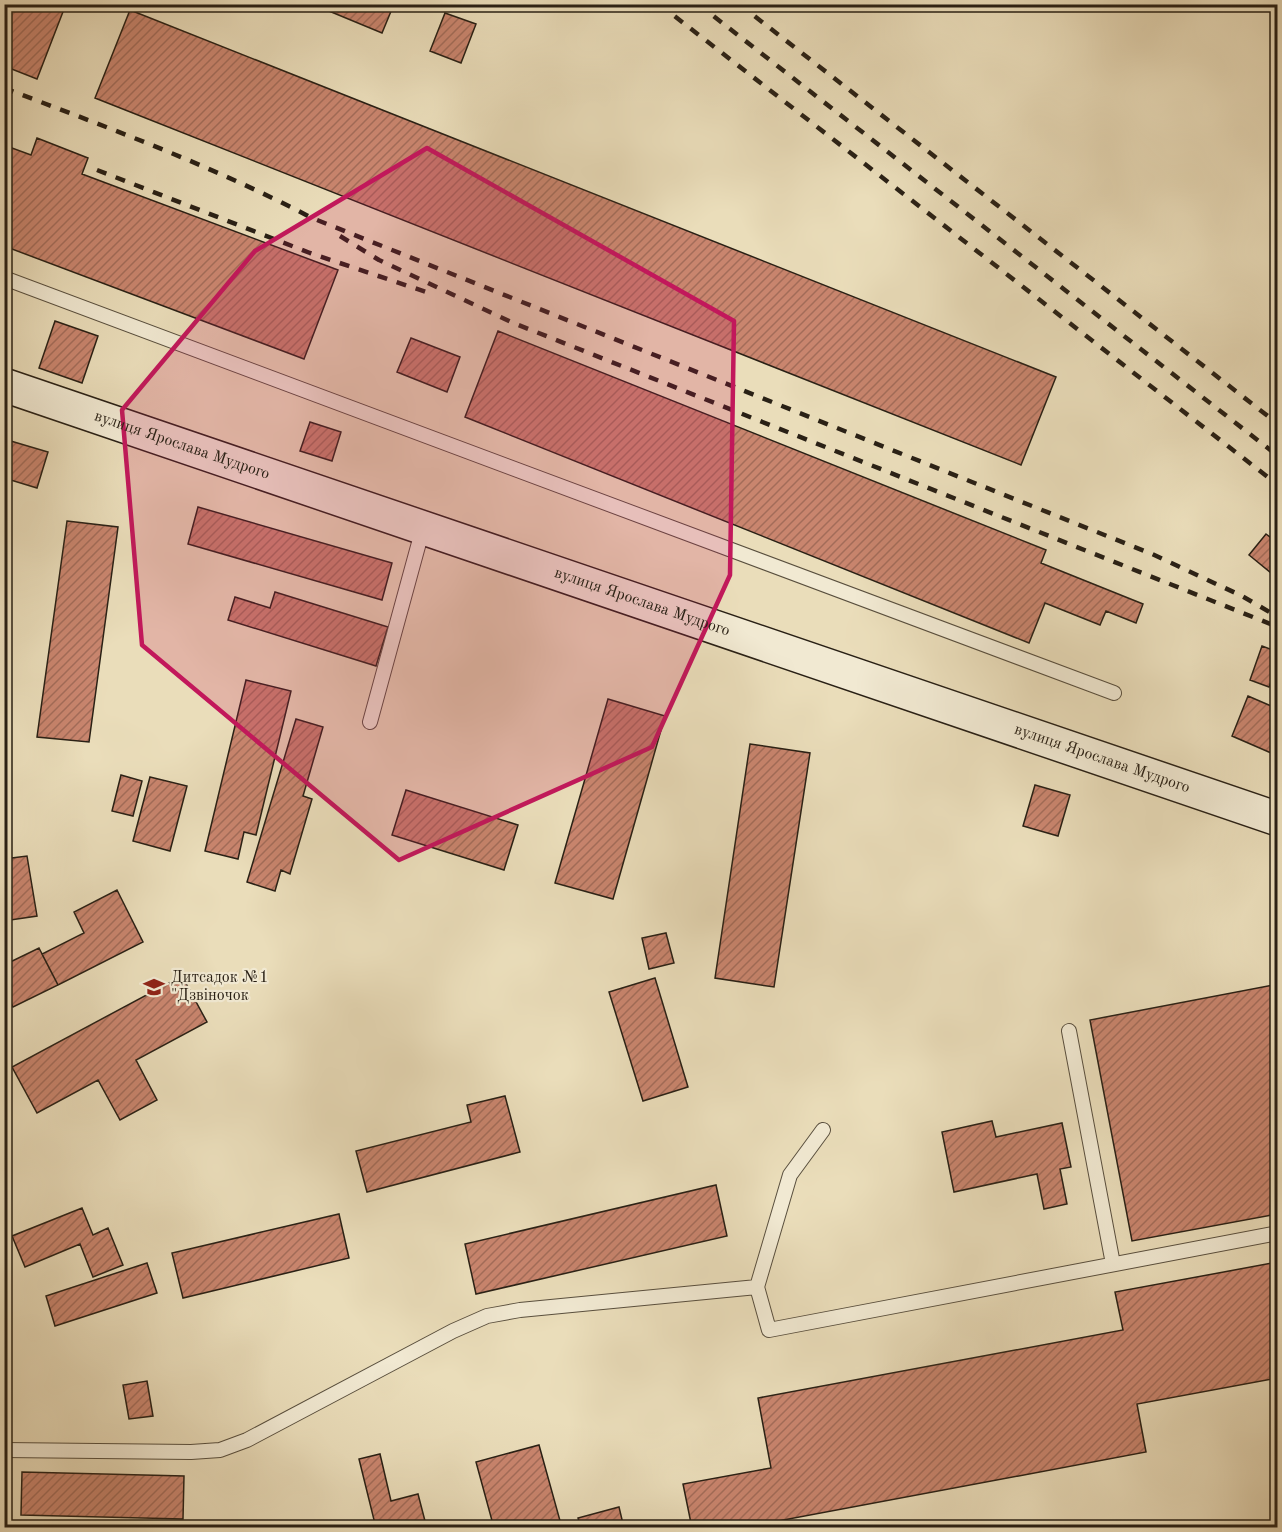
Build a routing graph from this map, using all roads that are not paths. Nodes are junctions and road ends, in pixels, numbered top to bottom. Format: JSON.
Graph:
{"nodes":[{"id":1,"x":4,"y":278,"type":"edge"},
{"id":2,"x":4,"y":385,"type":"edge"},
{"id":3,"x":423,"y":528,"type":"junction"},
{"id":4,"x":1114,"y":693,"type":"dead end"},
{"id":5,"x":370,"y":722,"type":"dead end"},
{"id":6,"x":1278,"y":819,"type":"edge"},
{"id":7,"x":1069,"y":1031,"type":"dead end"},
{"id":8,"x":823,"y":1130,"type":"dead end"},
{"id":9,"x":1278,"y":1233,"type":"edge"},
{"id":10,"x":1113,"y":1264,"type":"junction"},
{"id":11,"x":757,"y":1287,"type":"junction"},
{"id":12,"x":4,"y":1450,"type":"edge"}],
"edges":[{"from":1,"to":4,"type":"lane"},
{"from":2,"to":3,"type":"street","name":"вулиця Ярослава Мудрого"},
{"from":3,"to":5,"type":"lane"},
{"from":3,"to":6,"type":"street","name":"вулиця Ярослава Мудрого"},
{"from":7,"to":10,"type":"lane"},
{"from":8,"to":11,"type":"lane"},
{"from":9,"to":10,"type":"lane"},
{"from":10,"to":11,"type":"lane"},
{"from":11,"to":12,"type":"lane"}]}
